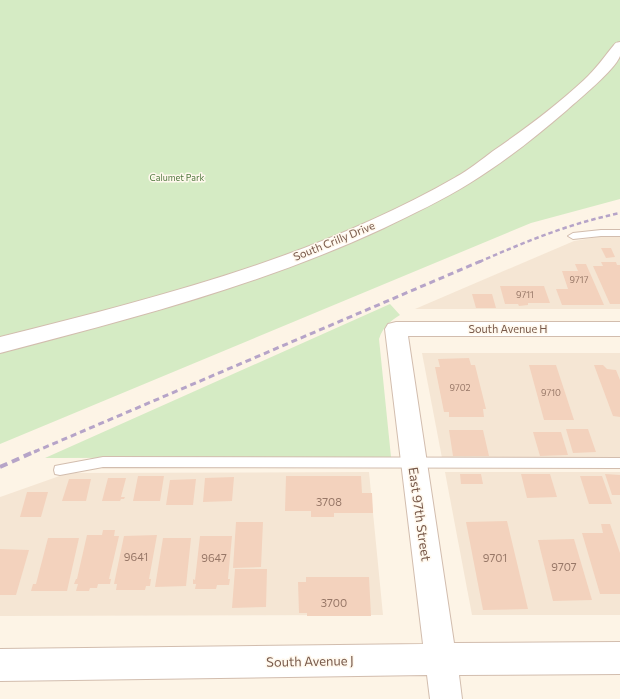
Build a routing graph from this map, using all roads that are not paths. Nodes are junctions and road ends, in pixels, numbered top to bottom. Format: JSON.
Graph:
{"nodes":[{"id":1,"x":620,"y":46,"type":"edge"},
{"id":2,"x":620,"y":232,"type":"edge"},
{"id":3,"x":573,"y":236,"type":"dead end"},
{"id":4,"x":620,"y":328,"type":"edge"},
{"id":5,"x":396,"y":329,"type":"joint"},
{"id":6,"x":0,"y":346,"type":"edge"},
{"id":7,"x":414,"y":462,"type":"junction"},
{"id":8,"x":620,"y":462,"type":"edge"},
{"id":9,"x":60,"y":470,"type":"dead end"},
{"id":10,"x":620,"y":658,"type":"edge"},
{"id":11,"x":440,"y":659,"type":"junction"},
{"id":12,"x":0,"y":665,"type":"edge"},
{"id":13,"x":446,"y":699,"type":"edge"}],
"edges":[{"from":1,"to":6,"type":"street","name":"South Crilly Drive"},
{"from":2,"to":3,"type":"lane"},
{"from":4,"to":5,"type":"street","name":"South Avenue H"},
{"from":5,"to":7,"type":"street","name":"East 97th Street"},
{"from":7,"to":8,"type":"lane"},
{"from":7,"to":9,"type":"lane"},
{"from":7,"to":11,"type":"street","name":"East 97th Street"},
{"from":10,"to":11,"type":"street","name":"South Avenue J"},
{"from":11,"to":12,"type":"street","name":"South Avenue J"},
{"from":11,"to":13,"type":"street","name":"East 97th Street"}]}
